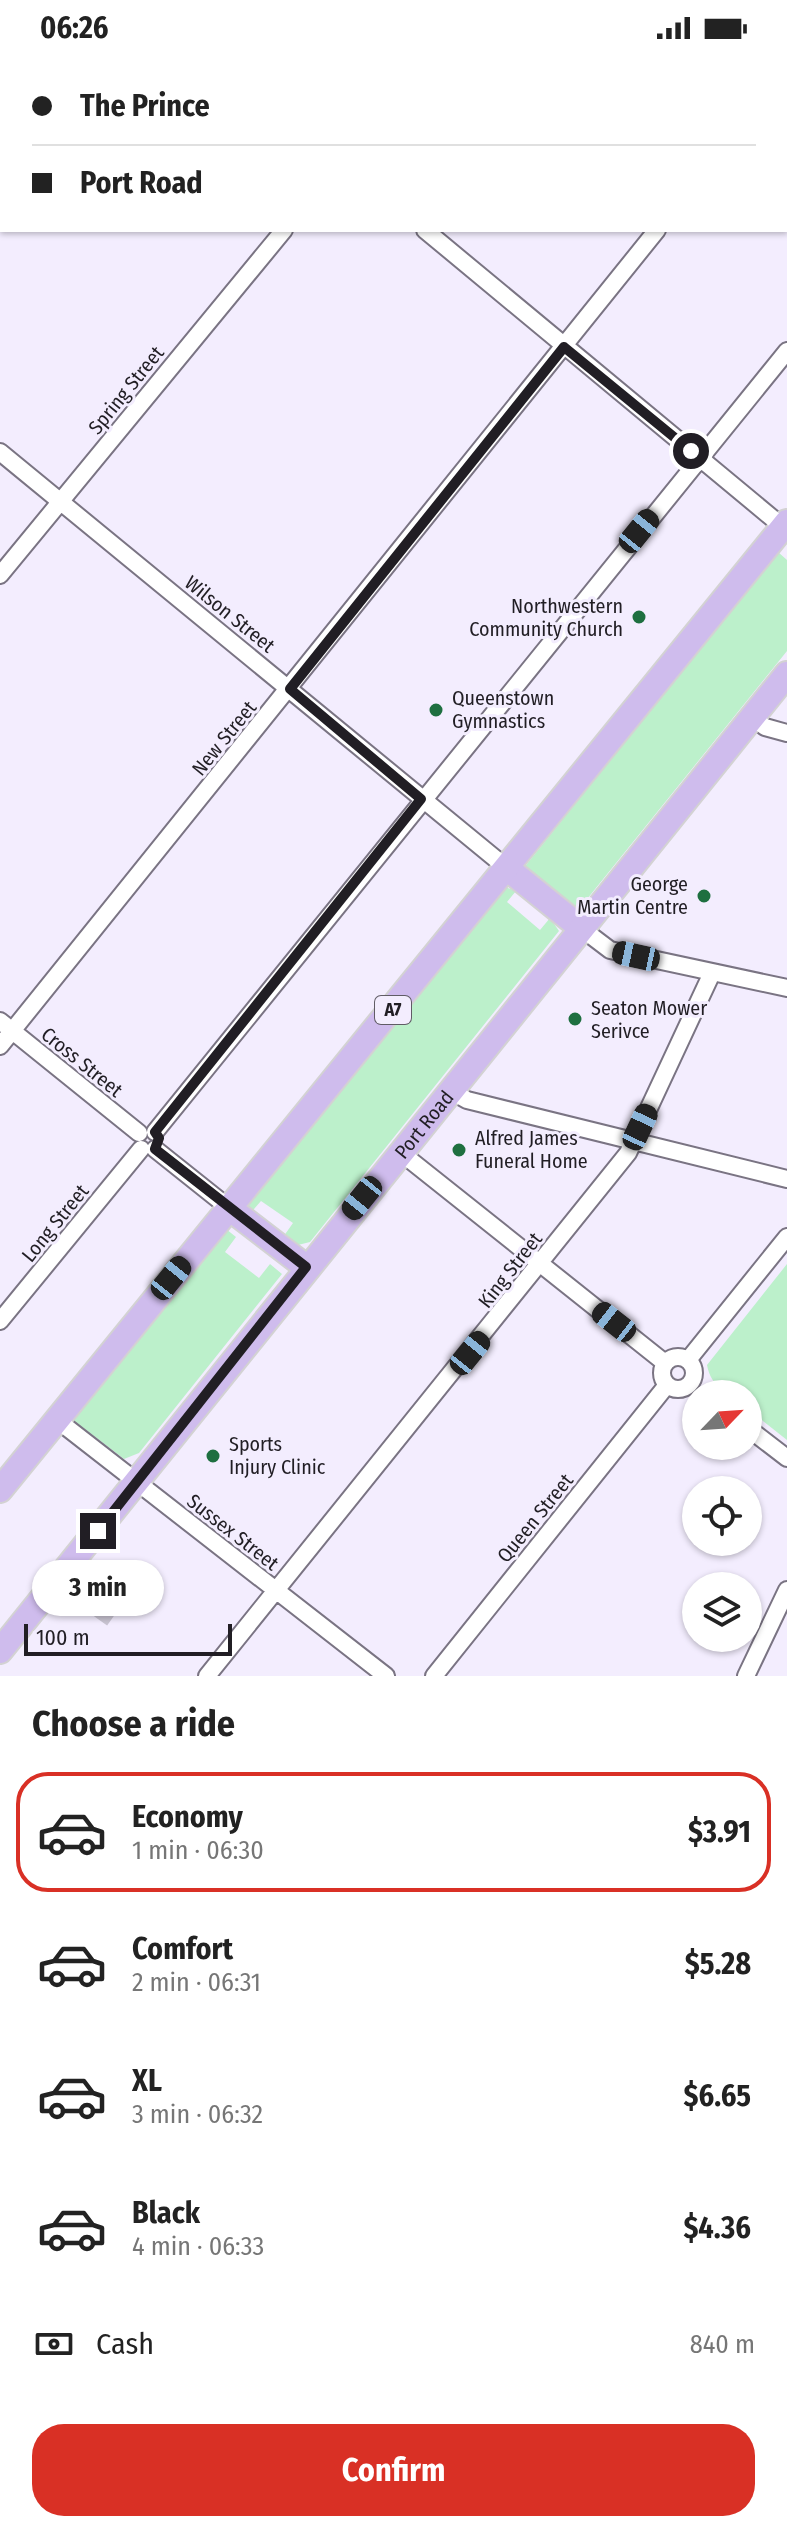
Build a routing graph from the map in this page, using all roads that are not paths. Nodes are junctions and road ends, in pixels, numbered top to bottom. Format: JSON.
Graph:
{"nodes":[{"id":1,"x":282,"y":232,"type":"edge"},
{"id":2,"x":427,"y":232,"type":"edge"},
{"id":3,"x":655,"y":232,"type":"edge"},
{"id":4,"x":564,"y":347,"type":"junction"},
{"id":5,"x":787,"y":351,"type":"edge"},
{"id":6,"x":0,"y":452,"type":"edge"},
{"id":7,"x":699,"y":458,"type":"junction"},
{"id":8,"x":61,"y":501,"type":"junction"},
{"id":9,"x":786,"y":527,"type":"edge"},
{"id":10,"x":0,"y":575,"type":"edge"},
{"id":11,"x":787,"y":674,"type":"edge"},
{"id":12,"x":290,"y":689,"type":"junction"},
{"id":13,"x":752,"y":717,"type":"junction"},
{"id":14,"x":787,"y":733,"type":"edge"},
{"id":15,"x":421,"y":799,"type":"junction"},
{"id":16,"x":508,"y":869,"type":"junction"},
{"id":17,"x":581,"y":928,"type":"junction"},
{"id":18,"x":712,"y":973,"type":"junction"},
{"id":19,"x":787,"y":988,"type":"edge"},
{"id":20,"x":6,"y":1026,"type":"edge"},
{"id":21,"x":0,"y":1046,"type":"edge"},
{"id":22,"x":451,"y":1091,"type":"junction"},
{"id":23,"x":148,"y":1141,"type":"junction"},
{"id":24,"x":632,"y":1143,"type":"junction"},
{"id":25,"x":400,"y":1152,"type":"junction"},
{"id":26,"x":787,"y":1179,"type":"edge"},
{"id":27,"x":229,"y":1208,"type":"junction"},
{"id":28,"x":787,"y":1237,"type":"edge"},
{"id":29,"x":540,"y":1264,"type":"junction"},
{"id":30,"x":306,"y":1267,"type":"junction"},
{"id":31,"x":0,"y":1321,"type":"edge"},
{"id":32,"x":688,"y":1360,"type":"junction"},
{"id":33,"x":665,"y":1363,"type":"junction"},
{"id":34,"x":696,"y":1380,"type":"edge"},
{"id":35,"x":667,"y":1385,"type":"junction"},
{"id":36,"x":682,"y":1390,"type":"edge"},
{"id":37,"x":56,"y":1419,"type":"junction"},
{"id":38,"x":762,"y":1439,"type":"edge"},
{"id":39,"x":787,"y":1458,"type":"edge"},
{"id":40,"x":137,"y":1483,"type":"junction"},
{"id":41,"x":0,"y":1490,"type":"edge"},
{"id":42,"x":59,"y":1580,"type":"junction"},
{"id":43,"x":787,"y":1590,"type":"edge"},
{"id":44,"x":277,"y":1592,"type":"junction"},
{"id":45,"x":79,"y":1596,"type":"tunnel mouth"},
{"id":46,"x":3,"y":1641,"type":"edge"},
{"id":47,"x":207,"y":1676,"type":"edge"},
{"id":48,"x":386,"y":1676,"type":"edge"},
{"id":49,"x":434,"y":1676,"type":"edge"},
{"id":50,"x":746,"y":1676,"type":"edge"}],
"edges":[{"from":1,"to":8,"type":"street","name":"Spring Street"},
{"from":2,"to":4,"type":"street"},
{"from":3,"to":4,"type":"street","name":"New Street"},
{"from":4,"to":7,"type":"street"},
{"from":4,"to":12,"type":"street","name":"New Street"},
{"from":5,"to":7,"type":"street","name":"Long Street"},
{"from":6,"to":8,"type":"street","name":"Wilson Street"},
{"from":7,"to":9,"type":"street"},
{"from":7,"to":15,"type":"street","name":"Long Street"},
{"from":8,"to":10,"type":"street","name":"Spring Street"},
{"from":8,"to":12,"type":"street","name":"Wilson Street"},
{"from":9,"to":16,"type":"highway","number":"A7"},
{"from":11,"to":13,"type":"highway","name":"Port Road"},
{"from":12,"to":15,"type":"street","name":"Wilson Street"},
{"from":12,"to":20,"type":"street","name":"New Street"},
{"from":13,"to":14,"type":"street"},
{"from":13,"to":17,"type":"highway","name":"Port Road"},
{"from":15,"to":16,"type":"street","name":"Wilson Street"},
{"from":15,"to":23,"type":"street","name":"Long Street"},
{"from":16,"to":17,"type":"highway"},
{"from":16,"to":27,"type":"highway","number":"A7"},
{"from":17,"to":18,"type":"street"},
{"from":17,"to":22,"type":"highway","name":"Port Road"},
{"from":18,"to":19,"type":"street"},
{"from":18,"to":24,"type":"street","name":"King Street"},
{"from":20,"to":21,"type":"street","name":"New Street"},
{"from":20,"to":23,"type":"street","name":"Cross Street"},
{"from":22,"to":24,"type":"street"},
{"from":22,"to":25,"type":"highway","name":"Port Road"},
{"from":23,"to":27,"type":"street","name":"Cross Street"},
{"from":23,"to":31,"type":"street","name":"Long Street"},
{"from":24,"to":26,"type":"street"},
{"from":24,"to":29,"type":"street","name":"King Street"},
{"from":25,"to":29,"type":"street"},
{"from":25,"to":30,"type":"highway","name":"Port Road"},
{"from":27,"to":30,"type":"highway"},
{"from":27,"to":37,"type":"highway","number":"A7"},
{"from":28,"to":32,"type":"street"},
{"from":29,"to":33,"type":"street"},
{"from":29,"to":44,"type":"street","name":"King Street"},
{"from":30,"to":40,"type":"highway","name":"Port Road"},
{"from":32,"to":33,"type":"street"},
{"from":32,"to":34,"type":"street"},
{"from":33,"to":35,"type":"street"},
{"from":35,"to":36,"type":"street"},
{"from":35,"to":49,"type":"street","name":"Queen Street"},
{"from":37,"to":40,"type":"street","name":"Sussex Street"},
{"from":37,"to":41,"type":"highway","number":"A7"},
{"from":38,"to":39,"type":"street"},
{"from":40,"to":42,"type":"highway","name":"Port Road"},
{"from":40,"to":44,"type":"street","name":"Sussex Street"},
{"from":42,"to":45,"type":"street"},
{"from":42,"to":46,"type":"highway","name":"Port Road"},
{"from":43,"to":50,"type":"street"},
{"from":44,"to":47,"type":"street","name":"King Street"},
{"from":44,"to":48,"type":"street","name":"Sussex Street"}]}
